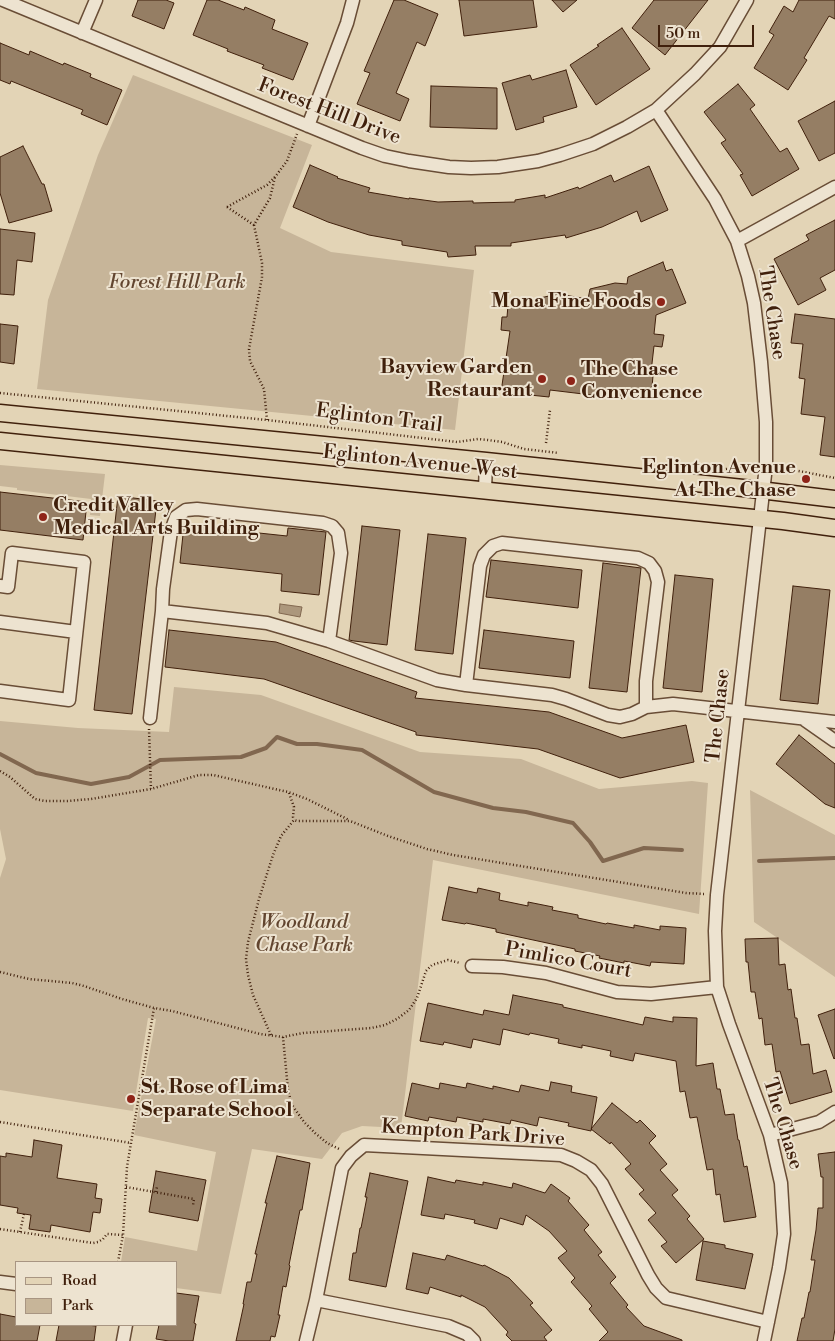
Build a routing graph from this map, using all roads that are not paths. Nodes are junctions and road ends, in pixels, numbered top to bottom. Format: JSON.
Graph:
{"nodes":[{"id":1,"x":3,"y":0,"type":"edge"},
{"id":2,"x":96,"y":0,"type":"edge"},
{"id":3,"x":353,"y":0,"type":"edge"},
{"id":4,"x":747,"y":0,"type":"edge"},
{"id":5,"x":82,"y":33,"type":"junction"},
{"id":6,"x":656,"y":110,"type":"junction"},
{"id":7,"x":305,"y":124,"type":"junction"},
{"id":8,"x":835,"y":187,"type":"edge"},
{"id":9,"x":737,"y":241,"type":"junction"},
{"id":10,"x":0,"y":413,"type":"edge"},
{"id":11,"x":0,"y":441,"type":"edge"},
{"id":12,"x":486,"y":461,"type":"junction"},
{"id":13,"x":485,"y":490,"type":"junction"},
{"id":14,"x":763,"y":490,"type":"junction"},
{"id":15,"x":835,"y":499,"type":"edge"},
{"id":16,"x":760,"y":518,"type":"junction"},
{"id":17,"x":835,"y":528,"type":"edge"},
{"id":18,"x":0,"y":586,"type":"edge"},
{"id":19,"x":162,"y":611,"type":"junction"},
{"id":20,"x":0,"y":622,"type":"edge"},
{"id":21,"x":76,"y":632,"type":"junction"},
{"id":22,"x":329,"y":641,"type":"junction"},
{"id":23,"x":466,"y":685,"type":"junction"},
{"id":24,"x":0,"y":691,"type":"edge"},
{"id":25,"x":646,"y":707,"type":"junction"},
{"id":26,"x":739,"y":712,"type":"junction"},
{"id":27,"x":150,"y":718,"type":"dead end"},
{"id":28,"x":803,"y":718,"type":"junction"},
{"id":29,"x":835,"y":722,"type":"edge"},
{"id":30,"x":835,"y":741,"type":"edge"},
{"id":31,"x":472,"y":966,"type":"road end"},
{"id":32,"x":717,"y":987,"type":"junction"},
{"id":33,"x":835,"y":1112,"type":"edge"},
{"id":34,"x":770,"y":1135,"type":"junction"},
{"id":35,"x":0,"y":1282,"type":"edge"},
{"id":36,"x":15,"y":1284,"type":"edge"},
{"id":37,"x":316,"y":1300,"type":"junction"},
{"id":38,"x":768,"y":1322,"type":"junction"},
{"id":39,"x":126,"y":1326,"type":"edge"},
{"id":40,"x":123,"y":1341,"type":"edge"},
{"id":41,"x":306,"y":1341,"type":"edge"},
{"id":42,"x":474,"y":1341,"type":"edge"},
{"id":43,"x":764,"y":1341,"type":"edge"}],
"edges":[{"from":1,"to":5,"type":"street","name":"Forest Hill Drive"},
{"from":2,"to":5,"type":"street"},
{"from":3,"to":7,"type":"street"},
{"from":4,"to":6,"type":"street","name":"Forest Hill Drive"},
{"from":5,"to":7,"type":"street","name":"Forest Hill Drive"},
{"from":6,"to":7,"type":"street","name":"Forest Hill Drive"},
{"from":6,"to":9,"type":"street","name":"The Chase"},
{"from":8,"to":9,"type":"street"},
{"from":9,"to":14,"type":"street","name":"The Chase"},
{"from":10,"to":12,"type":"main road","name":"Eglinton Avenue West"},
{"from":11,"to":13,"type":"main road","name":"Eglinton Avenue West"},
{"from":12,"to":13,"type":"street"},
{"from":12,"to":14,"type":"main road","name":"Eglinton Avenue West"},
{"from":13,"to":16,"type":"main road","name":"Eglinton Avenue West"},
{"from":14,"to":15,"type":"main road","name":"Eglinton Avenue West"},
{"from":14,"to":16,"type":"street","name":"The Chase"},
{"from":16,"to":17,"type":"main road","name":"Eglinton Avenue West"},
{"from":16,"to":26,"type":"street","name":"The Chase"},
{"from":18,"to":21,"type":"street"},
{"from":19,"to":22,"type":"street"},
{"from":19,"to":22,"type":"street"},
{"from":19,"to":27,"type":"street"},
{"from":20,"to":21,"type":"street"},
{"from":21,"to":24,"type":"street"},
{"from":22,"to":23,"type":"street"},
{"from":23,"to":25,"type":"street"},
{"from":23,"to":25,"type":"street"},
{"from":25,"to":26,"type":"street"},
{"from":26,"to":28,"type":"street"},
{"from":26,"to":32,"type":"street","name":"The Chase"},
{"from":28,"to":29,"type":"street"},
{"from":28,"to":30,"type":"street"},
{"from":31,"to":32,"type":"street","name":"Pimlico Court"},
{"from":32,"to":34,"type":"street","name":"The Chase"},
{"from":33,"to":34,"type":"street"},
{"from":34,"to":38,"type":"street","name":"The Chase"},
{"from":35,"to":36,"type":"street"},
{"from":37,"to":38,"type":"street","name":"Kempton Park Drive"},
{"from":37,"to":41,"type":"street"},
{"from":37,"to":42,"type":"street"},
{"from":38,"to":43,"type":"street","name":"The Chase"},
{"from":39,"to":40,"type":"street"}]}
